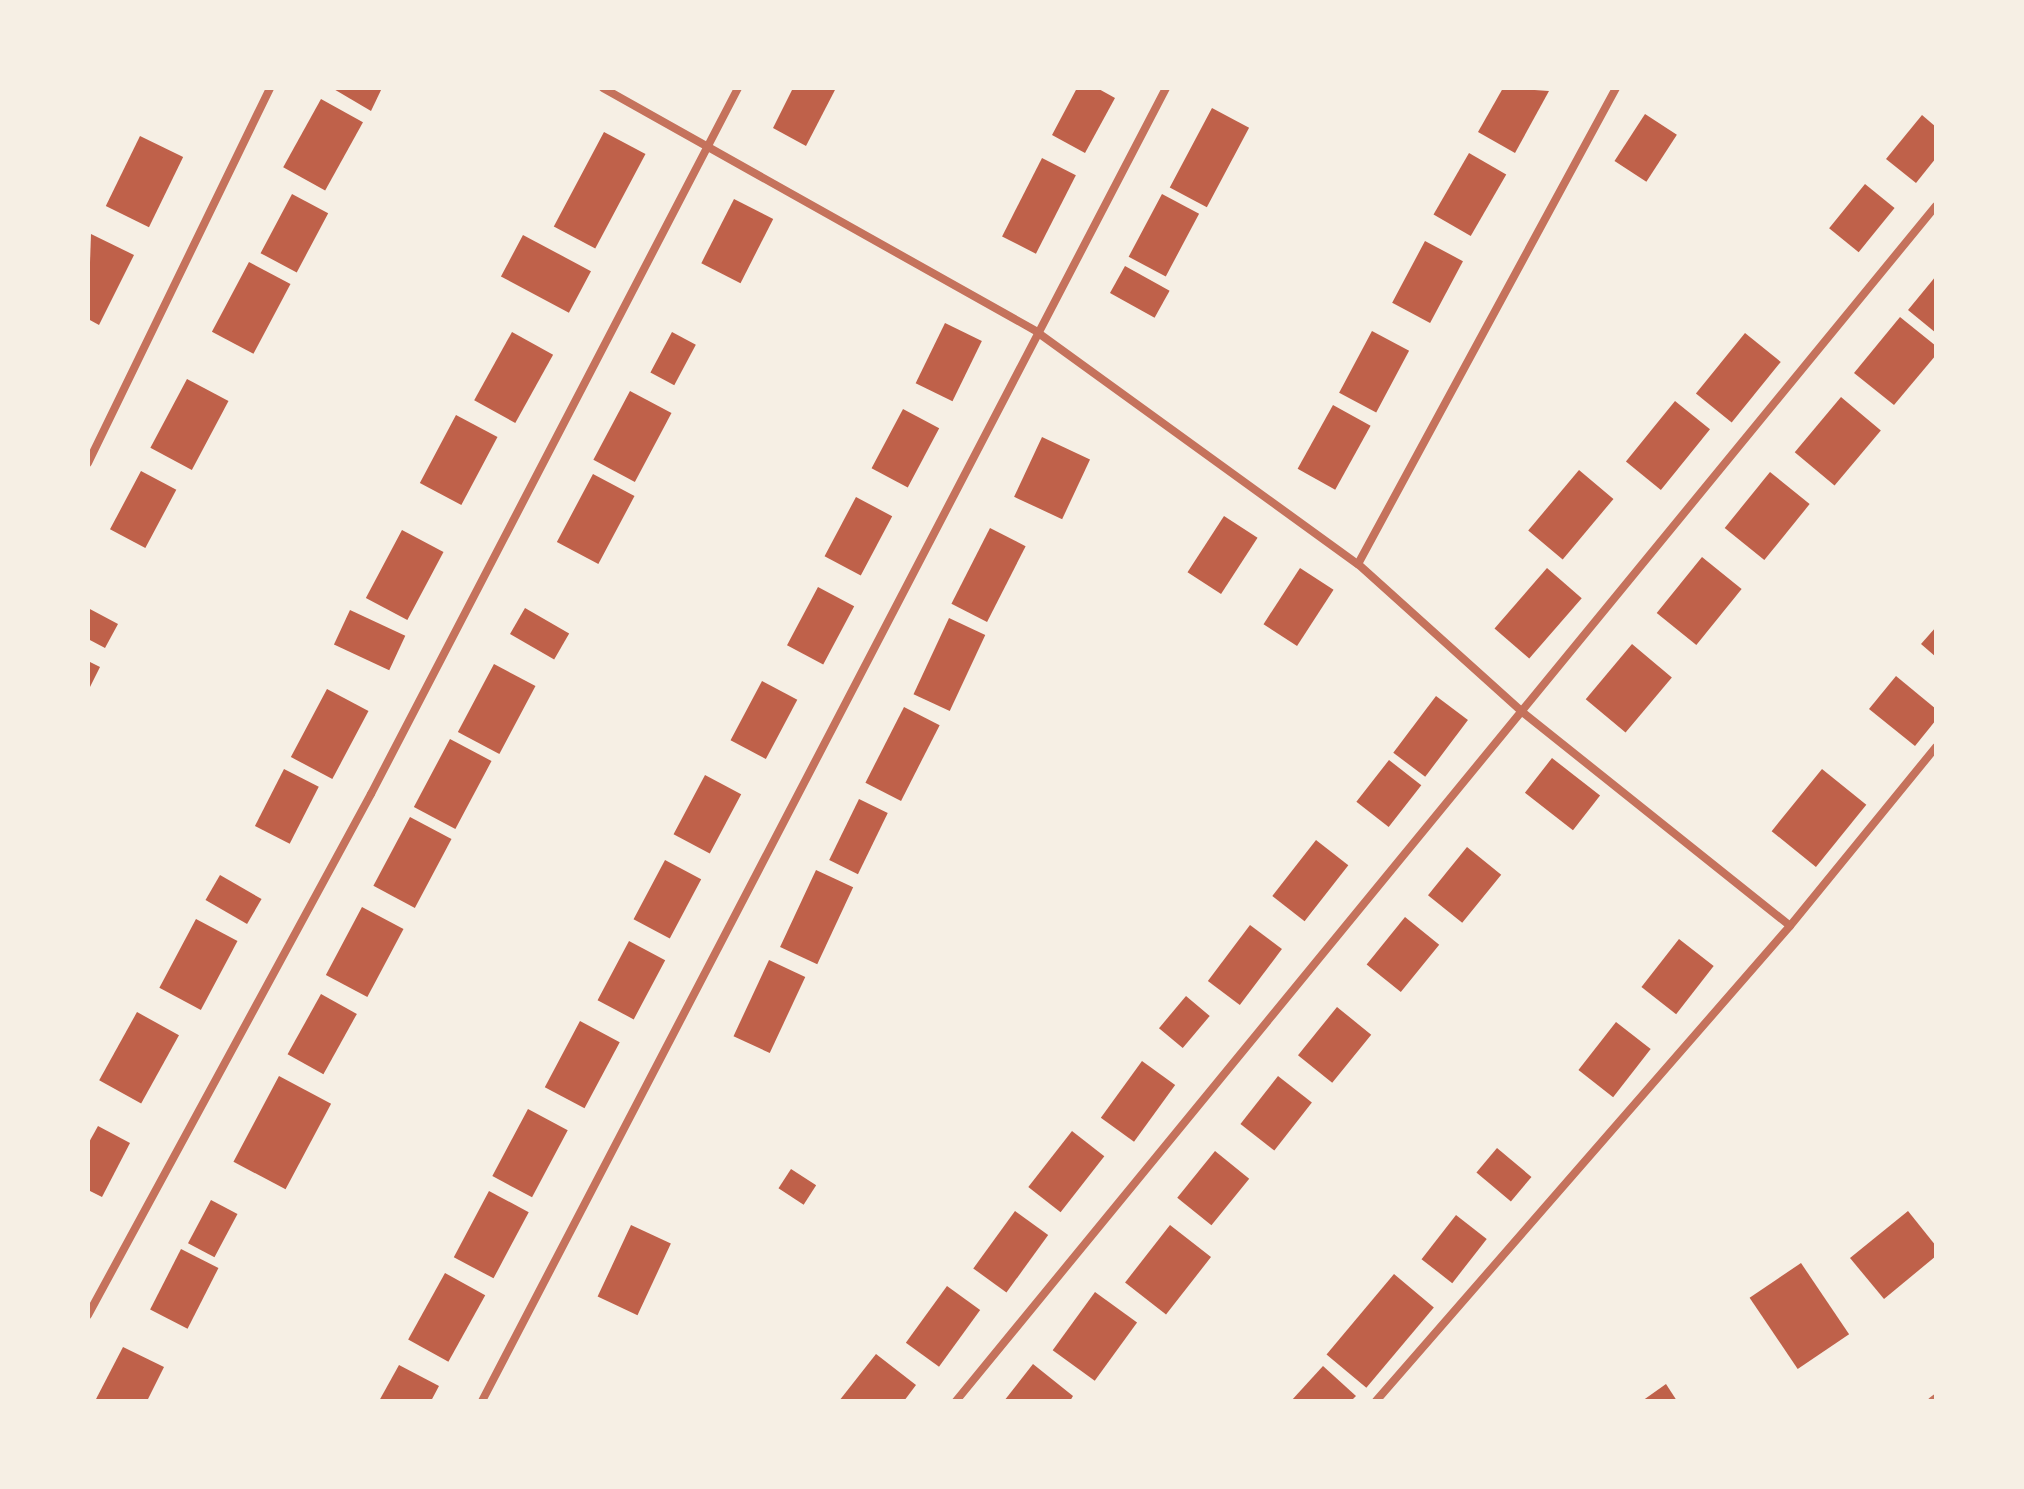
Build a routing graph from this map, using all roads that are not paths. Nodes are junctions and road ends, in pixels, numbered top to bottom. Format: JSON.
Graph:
{"nodes":[{"id":1,"x":270,"y":88,"type":"edge"},
{"id":2,"x":603,"y":88,"type":"edge"},
{"id":3,"x":738,"y":88,"type":"edge"},
{"id":4,"x":1166,"y":88,"type":"edge"},
{"id":5,"x":1616,"y":88,"type":"edge"},
{"id":6,"x":708,"y":145,"type":"junction"},
{"id":7,"x":1936,"y":206,"type":"edge"},
{"id":8,"x":1037,"y":332,"type":"junction"},
{"id":9,"x":88,"y":463,"type":"edge"},
{"id":10,"x":1358,"y":564,"type":"junction"},
{"id":11,"x":1521,"y":711,"type":"junction"},
{"id":12,"x":1936,"y":747,"type":"edge"},
{"id":13,"x":1790,"y":926,"type":"junction"},
{"id":14,"x":88,"y":1315,"type":"edge"},
{"id":15,"x":482,"y":1401,"type":"edge"},
{"id":16,"x":956,"y":1401,"type":"edge"},
{"id":17,"x":1376,"y":1401,"type":"edge"}],
"edges":[{"from":1,"to":9,"type":"street"},
{"from":2,"to":6,"type":"street"},
{"from":3,"to":6,"type":"street"},
{"from":4,"to":8,"type":"street"},
{"from":5,"to":10,"type":"street"},
{"from":6,"to":8,"type":"street"},
{"from":6,"to":14,"type":"street"},
{"from":7,"to":11,"type":"street"},
{"from":8,"to":10,"type":"street"},
{"from":8,"to":15,"type":"street"},
{"from":10,"to":11,"type":"street"},
{"from":11,"to":13,"type":"street"},
{"from":11,"to":16,"type":"street"},
{"from":12,"to":13,"type":"street"},
{"from":13,"to":17,"type":"street"}]}
